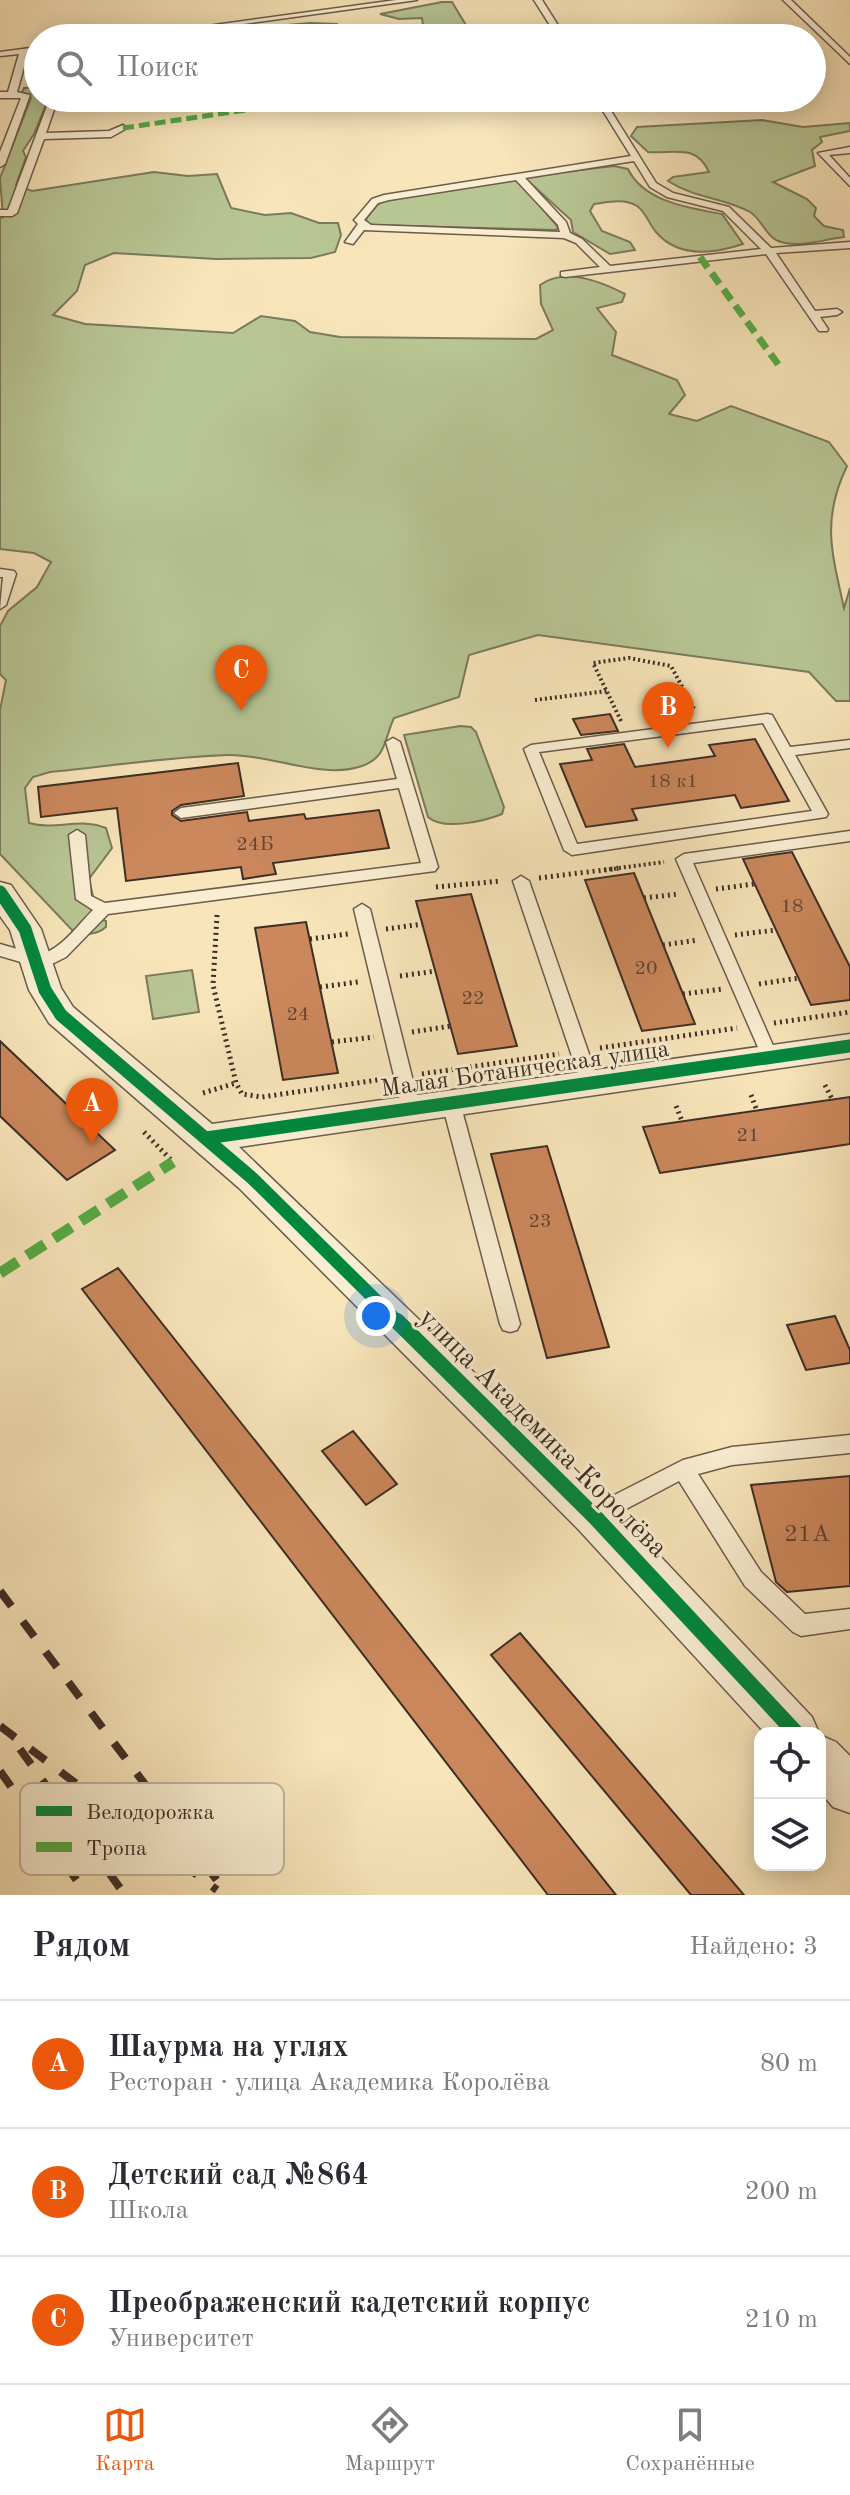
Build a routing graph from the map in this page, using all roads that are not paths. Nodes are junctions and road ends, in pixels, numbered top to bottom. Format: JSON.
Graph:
{"nodes":[{"id":1,"x":413,"y":0,"type":"edge"},
{"id":2,"x":538,"y":0,"type":"edge"},
{"id":3,"x":787,"y":0,"type":"edge"},
{"id":4,"x":231,"y":24,"type":"edge"},
{"id":5,"x":553,"y":24,"type":"edge"},
{"id":6,"x":811,"y":24,"type":"edge"},
{"id":7,"x":826,"y":38,"type":"edge"},
{"id":8,"x":24,"y":51,"type":"joint"},
{"id":9,"x":0,"y":54,"type":"edge"},
{"id":10,"x":850,"y":62,"type":"edge"},
{"id":11,"x":0,"y":95,"type":"edge"},
{"id":12,"x":12,"y":95,"type":"junction"},
{"id":13,"x":24,"y":95,"type":"edge"},
{"id":14,"x":24,"y":100,"type":"edge"},
{"id":15,"x":49,"y":112,"type":"edge"},
{"id":16,"x":608,"y":112,"type":"edge"},
{"id":17,"x":123,"y":128,"type":"dead end"},
{"id":18,"x":41,"y":136,"type":"junction"},
{"id":19,"x":850,"y":150,"type":"edge"},
{"id":20,"x":636,"y":158,"type":"junction"},
{"id":21,"x":0,"y":164,"type":"edge"},
{"id":22,"x":518,"y":176,"type":"junction"},
{"id":23,"x":850,"y":183,"type":"edge"},
{"id":24,"x":0,"y":213,"type":"edge"},
{"id":25,"x":362,"y":226,"type":"junction"},
{"id":26,"x":566,"y":235,"type":"junction"},
{"id":27,"x":350,"y":242,"type":"dead end"},
{"id":28,"x":850,"y":245,"type":"edge"},
{"id":29,"x":769,"y":251,"type":"junction"},
{"id":30,"x":606,"y":267,"type":"junction"},
{"id":31,"x":565,"y":274,"type":"dead end"},
{"id":32,"x":837,"y":312,"type":"dead end"},
{"id":33,"x":812,"y":314,"type":"junction"},
{"id":34,"x":823,"y":329,"type":"dead end"},
{"id":35,"x":0,"y":573,"type":"edge"},
{"id":36,"x":0,"y":605,"type":"edge"},
{"id":37,"x":393,"y":742,"type":"dead end"},
{"id":38,"x":850,"y":744,"type":"edge"},
{"id":39,"x":786,"y":752,"type":"junction"},
{"id":40,"x":404,"y":783,"type":"junction"},
{"id":41,"x":181,"y":813,"type":"dead end"},
{"id":42,"x":77,"y":835,"type":"dead end"},
{"id":43,"x":850,"y":836,"type":"edge"},
{"id":44,"x":521,"y":881,"type":"road end"},
{"id":45,"x":0,"y":892,"type":"edge"},
{"id":46,"x":103,"y":909,"type":"junction"},
{"id":47,"x":362,"y":909,"type":"dead end"},
{"id":48,"x":1,"y":948,"type":"edge"},
{"id":49,"x":38,"y":961,"type":"junction"},
{"id":50,"x":850,"y":1046,"type":"edge"},
{"id":51,"x":770,"y":1057,"type":"junction"},
{"id":52,"x":584,"y":1067,"type":"junction"},
{"id":53,"x":407,"y":1093,"type":"junction"},
{"id":54,"x":451,"y":1103,"type":"junction"},
{"id":55,"x":206,"y":1138,"type":"junction"},
{"id":56,"x":510,"y":1324,"type":"dead end"},
{"id":57,"x":850,"y":1444,"type":"edge"},
{"id":58,"x":683,"y":1469,"type":"junction"},
{"id":59,"x":594,"y":1516,"type":"junction"},
{"id":60,"x":850,"y":1619,"type":"edge"},
{"id":61,"x":790,"y":1727,"type":"edge"},
{"id":62,"x":826,"y":1764,"type":"edge"},
{"id":63,"x":850,"y":1790,"type":"edge"}],
"edges":[{"from":1,"to":4,"type":"lane"},
{"from":2,"to":5,"type":"lane"},
{"from":3,"to":6,"type":"lane"},
{"from":7,"to":10,"type":"lane"},
{"from":8,"to":9,"type":"lane"},
{"from":8,"to":12,"type":"lane"},
{"from":11,"to":12,"type":"lane"},
{"from":12,"to":13,"type":"lane"},
{"from":14,"to":21,"type":"lane"},
{"from":15,"to":18,"type":"lane"},
{"from":16,"to":20,"type":"lane"},
{"from":17,"to":18,"type":"lane"},
{"from":18,"to":24,"type":"lane"},
{"from":19,"to":23,"type":"lane"},
{"from":20,"to":22,"type":"lane"},
{"from":20,"to":29,"type":"lane"},
{"from":22,"to":25,"type":"lane"},
{"from":22,"to":26,"type":"lane"},
{"from":25,"to":26,"type":"lane"},
{"from":25,"to":27,"type":"lane"},
{"from":26,"to":30,"type":"lane"},
{"from":28,"to":29,"type":"lane"},
{"from":29,"to":30,"type":"lane"},
{"from":29,"to":33,"type":"lane"},
{"from":30,"to":31,"type":"lane"},
{"from":32,"to":33,"type":"lane"},
{"from":33,"to":34,"type":"lane"},
{"from":35,"to":36,"type":"lane"},
{"from":37,"to":40,"type":"lane"},
{"from":38,"to":39,"type":"lane"},
{"from":39,"to":39,"type":"lane"},
{"from":40,"to":41,"type":"lane"},
{"from":40,"to":46,"type":"lane"},
{"from":42,"to":46,"type":"lane"},
{"from":43,"to":51,"type":"lane"},
{"from":44,"to":52,"type":"lane"},
{"from":45,"to":49,"type":"street","name":"улица Академика Королёва"},
{"from":46,"to":49,"type":"lane"},
{"from":47,"to":53,"type":"lane"},
{"from":48,"to":49,"type":"lane"},
{"from":49,"to":55,"type":"street","name":"улица Академика Королёва"},
{"from":50,"to":51,"type":"street","name":"Малая Ботаническая улица"},
{"from":51,"to":52,"type":"street","name":"Малая Ботаническая улица"},
{"from":52,"to":54,"type":"street","name":"Малая Ботаническая улица"},
{"from":53,"to":54,"type":"street","name":"Малая Ботаническая улица"},
{"from":53,"to":55,"type":"street","name":"Малая Ботаническая улица"},
{"from":54,"to":56,"type":"lane"},
{"from":55,"to":59,"type":"street","name":"улица Академика Королёва"},
{"from":57,"to":58,"type":"lane"},
{"from":58,"to":59,"type":"lane"},
{"from":58,"to":60,"type":"lane"},
{"from":59,"to":61,"type":"street","name":"улица Академика Королёва"},
{"from":62,"to":63,"type":"street"}]}
